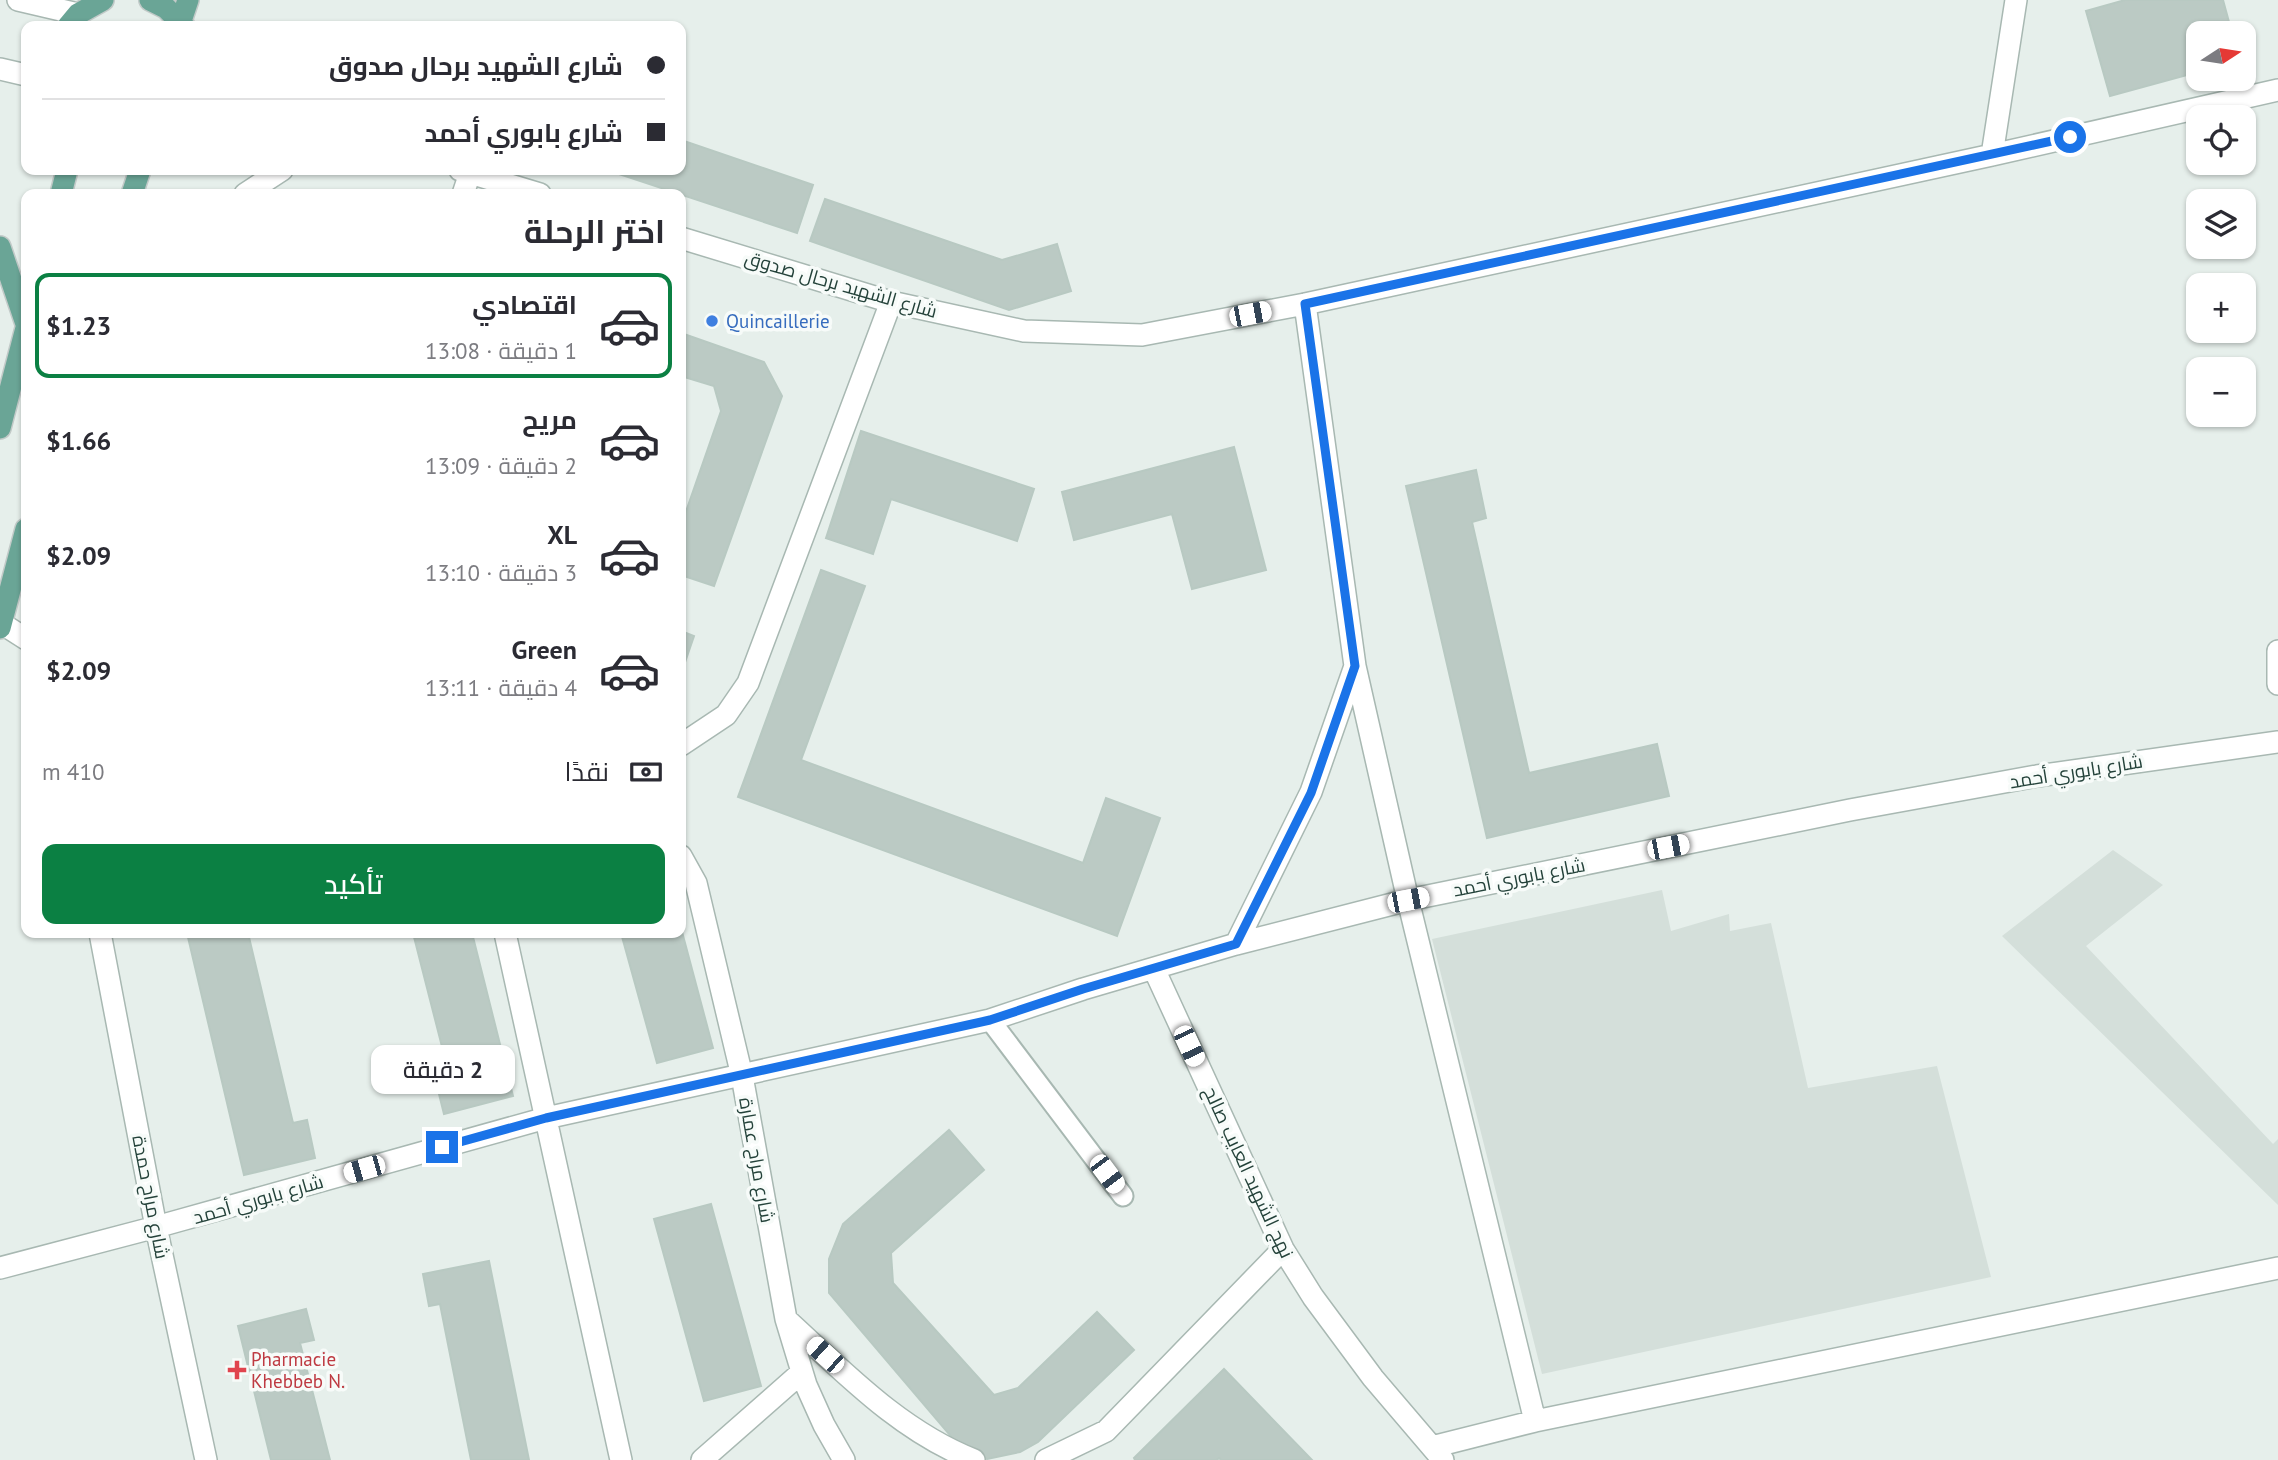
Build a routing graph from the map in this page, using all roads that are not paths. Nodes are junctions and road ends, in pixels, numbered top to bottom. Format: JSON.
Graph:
{"nodes":[{"id":1,"x":18,"y":0,"type":"edge"},
{"id":2,"x":103,"y":0,"type":"edge"},
{"id":3,"x":150,"y":0,"type":"edge"},
{"id":4,"x":188,"y":0,"type":"edge"},
{"id":5,"x":2016,"y":0,"type":"edge"},
{"id":6,"x":73,"y":20,"type":"edge"},
{"id":7,"x":180,"y":21,"type":"edge"},
{"id":8,"x":184,"y":21,"type":"edge"},
{"id":9,"x":0,"y":69,"type":"edge"},
{"id":10,"x":21,"y":74,"type":"edge"},
{"id":11,"x":2278,"y":89,"type":"edge"},
{"id":12,"x":1992,"y":155,"type":"junction"},
{"id":13,"x":274,"y":175,"type":"edge"},
{"id":14,"x":478,"y":175,"type":"edge"},
{"id":15,"x":253,"y":189,"type":"edge"},
{"id":16,"x":524,"y":189,"type":"edge"},
{"id":17,"x":686,"y":240,"type":"edge"},
{"id":18,"x":0,"y":247,"type":"edge"},
{"id":19,"x":891,"y":302,"type":"junction"},
{"id":20,"x":1305,"y":304,"type":"junction"},
{"id":21,"x":21,"y":311,"type":"edge"},
{"id":22,"x":21,"y":346,"type":"edge"},
{"id":23,"x":0,"y":428,"type":"edge"},
{"id":24,"x":21,"y":548,"type":"edge"},
{"id":25,"x":1,"y":625,"type":"edge"},
{"id":26,"x":21,"y":636,"type":"edge"},
{"id":27,"x":2278,"y":651,"type":"edge"},
{"id":28,"x":1355,"y":666,"type":"junction"},
{"id":29,"x":2278,"y":684,"type":"edge"},
{"id":30,"x":686,"y":742,"type":"edge"},
{"id":31,"x":2278,"y":742,"type":"edge"},
{"id":32,"x":686,"y":865,"type":"edge"},
{"id":33,"x":1408,"y":900,"type":"junction"},
{"id":34,"x":101,"y":938,"type":"edge"},
{"id":35,"x":506,"y":938,"type":"edge"},
{"id":36,"x":1236,"y":944,"type":"junction"},
{"id":37,"x":1154,"y":970,"type":"junction"},
{"id":38,"x":990,"y":1020,"type":"junction"},
{"id":39,"x":742,"y":1076,"type":"junction"},
{"id":40,"x":546,"y":1118,"type":"junction"},
{"id":41,"x":1123,"y":1196,"type":"dead end"},
{"id":42,"x":156,"y":1227,"type":"junction"},
{"id":43,"x":1283,"y":1249,"type":"junction"},
{"id":44,"x":0,"y":1268,"type":"edge"},
{"id":45,"x":2278,"y":1268,"type":"edge"},
{"id":46,"x":786,"y":1320,"type":"junction"},
{"id":47,"x":802,"y":1372,"type":"junction"},
{"id":48,"x":1535,"y":1421,"type":"junction"},
{"id":49,"x":1437,"y":1453,"type":"edge"},
{"id":50,"x":206,"y":1460,"type":"edge"},
{"id":51,"x":621,"y":1460,"type":"edge"},
{"id":52,"x":702,"y":1460,"type":"edge"},
{"id":53,"x":844,"y":1460,"type":"edge"},
{"id":54,"x":974,"y":1460,"type":"edge"},
{"id":55,"x":1046,"y":1460,"type":"edge"}],
"edges":[{"from":1,"to":6,"type":"street"},
{"from":2,"to":6,"type":"main road"},
{"from":3,"to":7,"type":"main road"},
{"from":4,"to":8,"type":"main road"},
{"from":5,"to":12,"type":"street"},
{"from":9,"to":10,"type":"street"},
{"from":11,"to":12,"type":"street","name":"شارع الشهيد برحال صدوق"},
{"from":12,"to":20,"type":"street","name":"شارع الشهيد برحال صدوق"},
{"from":13,"to":15,"type":"street"},
{"from":14,"to":16,"type":"street"},
{"from":17,"to":19,"type":"street","name":"شارع الشهيد برحال صدوق"},
{"from":18,"to":21,"type":"main road"},
{"from":19,"to":20,"type":"street","name":"شارع الشهيد برحال صدوق"},
{"from":19,"to":30,"type":"street"},
{"from":20,"to":28,"type":"street"},
{"from":22,"to":23,"type":"main road"},
{"from":24,"to":25,"type":"main road"},
{"from":25,"to":26,"type":"street"},
{"from":27,"to":29,"type":"street"},
{"from":28,"to":33,"type":"street"},
{"from":28,"to":36,"type":"street"},
{"from":31,"to":33,"type":"street","name":"شارع بابوري أحمد"},
{"from":32,"to":39,"type":"street","name":"شارع مراح عمارة"},
{"from":33,"to":36,"type":"street","name":"شارع بابوري أحمد"},
{"from":33,"to":48,"type":"street"},
{"from":34,"to":42,"type":"street","name":"شارع مراح حمدة"},
{"from":35,"to":40,"type":"street"},
{"from":36,"to":37,"type":"street","name":"شارع بابوري أحمد"},
{"from":37,"to":38,"type":"street","name":"شارع بابوري أحمد"},
{"from":37,"to":43,"type":"street","name":"نهج الشهيد العايب صالح"},
{"from":38,"to":39,"type":"street","name":"شارع بابوري أحمد"},
{"from":38,"to":41,"type":"lane"},
{"from":39,"to":40,"type":"street","name":"شارع بابوري أحمد"},
{"from":39,"to":46,"type":"street","name":"شارع مراح عمارة"},
{"from":40,"to":42,"type":"street","name":"شارع بابوري أحمد"},
{"from":40,"to":51,"type":"street"},
{"from":42,"to":44,"type":"street","name":"شارع بابوري أحمد"},
{"from":42,"to":50,"type":"street","name":"شارع مراح حمدة"},
{"from":43,"to":49,"type":"street","name":"نهج الشهيد العايب صالح"},
{"from":43,"to":55,"type":"street"},
{"from":45,"to":48,"type":"street"},
{"from":46,"to":47,"type":"street","name":"شارع مراح عمارة"},
{"from":46,"to":54,"type":"street"},
{"from":47,"to":52,"type":"street"},
{"from":47,"to":53,"type":"street","name":"شارع مراح عمارة"},
{"from":48,"to":49,"type":"street"}]}
